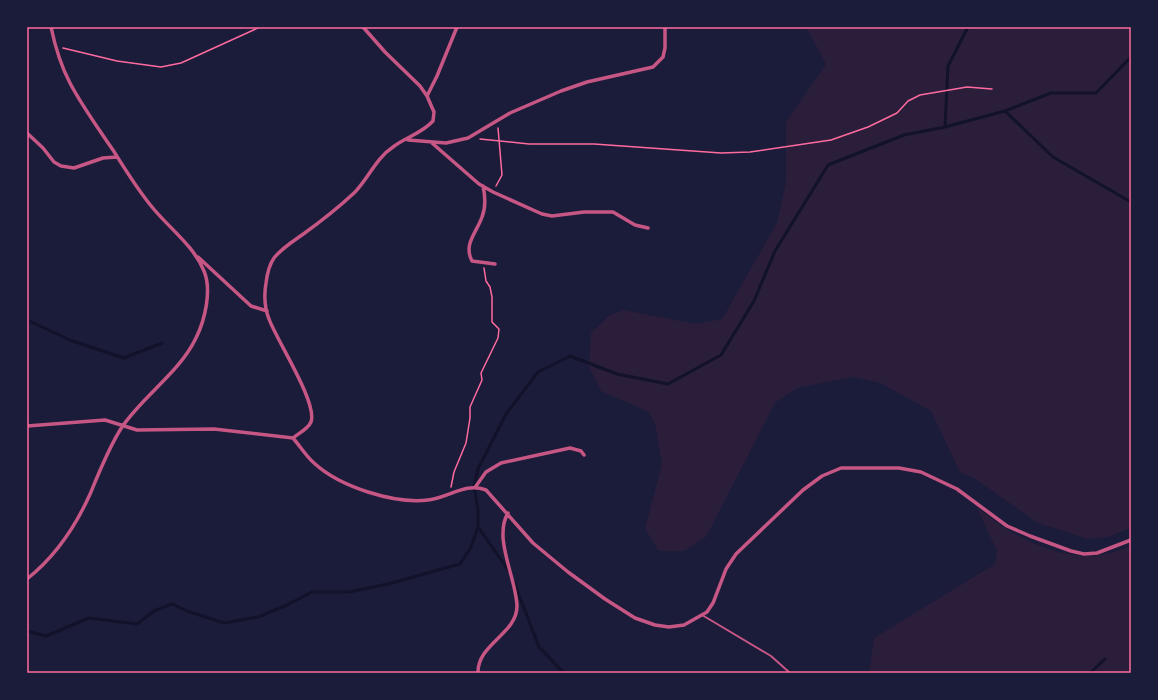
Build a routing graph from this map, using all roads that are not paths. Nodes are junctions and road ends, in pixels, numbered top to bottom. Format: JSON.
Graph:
{"nodes":[{"id":1,"x":51,"y":27,"type":"edge"},
{"id":2,"x":363,"y":27,"type":"edge"},
{"id":3,"x":457,"y":27,"type":"edge"},
{"id":4,"x":665,"y":27,"type":"edge"},
{"id":5,"x":427,"y":96,"type":"junction"},
{"id":6,"x":27,"y":133,"type":"edge"},
{"id":7,"x":406,"y":140,"type":"junction"},
{"id":8,"x":432,"y":143,"type":"junction"},
{"id":9,"x":118,"y":158,"type":"junction"},
{"id":10,"x":482,"y":186,"type":"junction"},
{"id":11,"x":648,"y":228,"type":"dead end"},
{"id":12,"x":197,"y":256,"type":"junction"},
{"id":13,"x":495,"y":264,"type":"dead end"},
{"id":14,"x":267,"y":311,"type":"junction"},
{"id":15,"x":27,"y":426,"type":"edge"},
{"id":16,"x":123,"y":426,"type":"junction"},
{"id":17,"x":293,"y":438,"type":"junction"},
{"id":18,"x":584,"y":455,"type":"dead end"},
{"id":19,"x":476,"y":486,"type":"junction"},
{"id":20,"x":508,"y":513,"type":"junction"},
{"id":21,"x":1131,"y":540,"type":"edge"},
{"id":22,"x":27,"y":579,"type":"edge"},
{"id":23,"x":702,"y":615,"type":"junction"},
{"id":24,"x":478,"y":673,"type":"edge"},
{"id":25,"x":790,"y":673,"type":"edge"}],
"edges":[{"from":1,"to":9,"type":"street"},
{"from":2,"to":5,"type":"street"},
{"from":3,"to":5,"type":"street"},
{"from":4,"to":8,"type":"street"},
{"from":5,"to":7,"type":"street"},
{"from":6,"to":9,"type":"street"},
{"from":7,"to":8,"type":"street"},
{"from":7,"to":14,"type":"street"},
{"from":8,"to":10,"type":"street"},
{"from":9,"to":12,"type":"street"},
{"from":10,"to":11,"type":"street"},
{"from":10,"to":13,"type":"street"},
{"from":12,"to":14,"type":"street"},
{"from":12,"to":16,"type":"street"},
{"from":14,"to":17,"type":"street"},
{"from":15,"to":16,"type":"street"},
{"from":16,"to":17,"type":"street"},
{"from":16,"to":22,"type":"street"},
{"from":17,"to":19,"type":"street"},
{"from":18,"to":19,"type":"street"},
{"from":19,"to":20,"type":"street"},
{"from":20,"to":23,"type":"street"},
{"from":20,"to":24,"type":"street"},
{"from":21,"to":23,"type":"street"},
{"from":23,"to":25,"type":"lane"}]}
